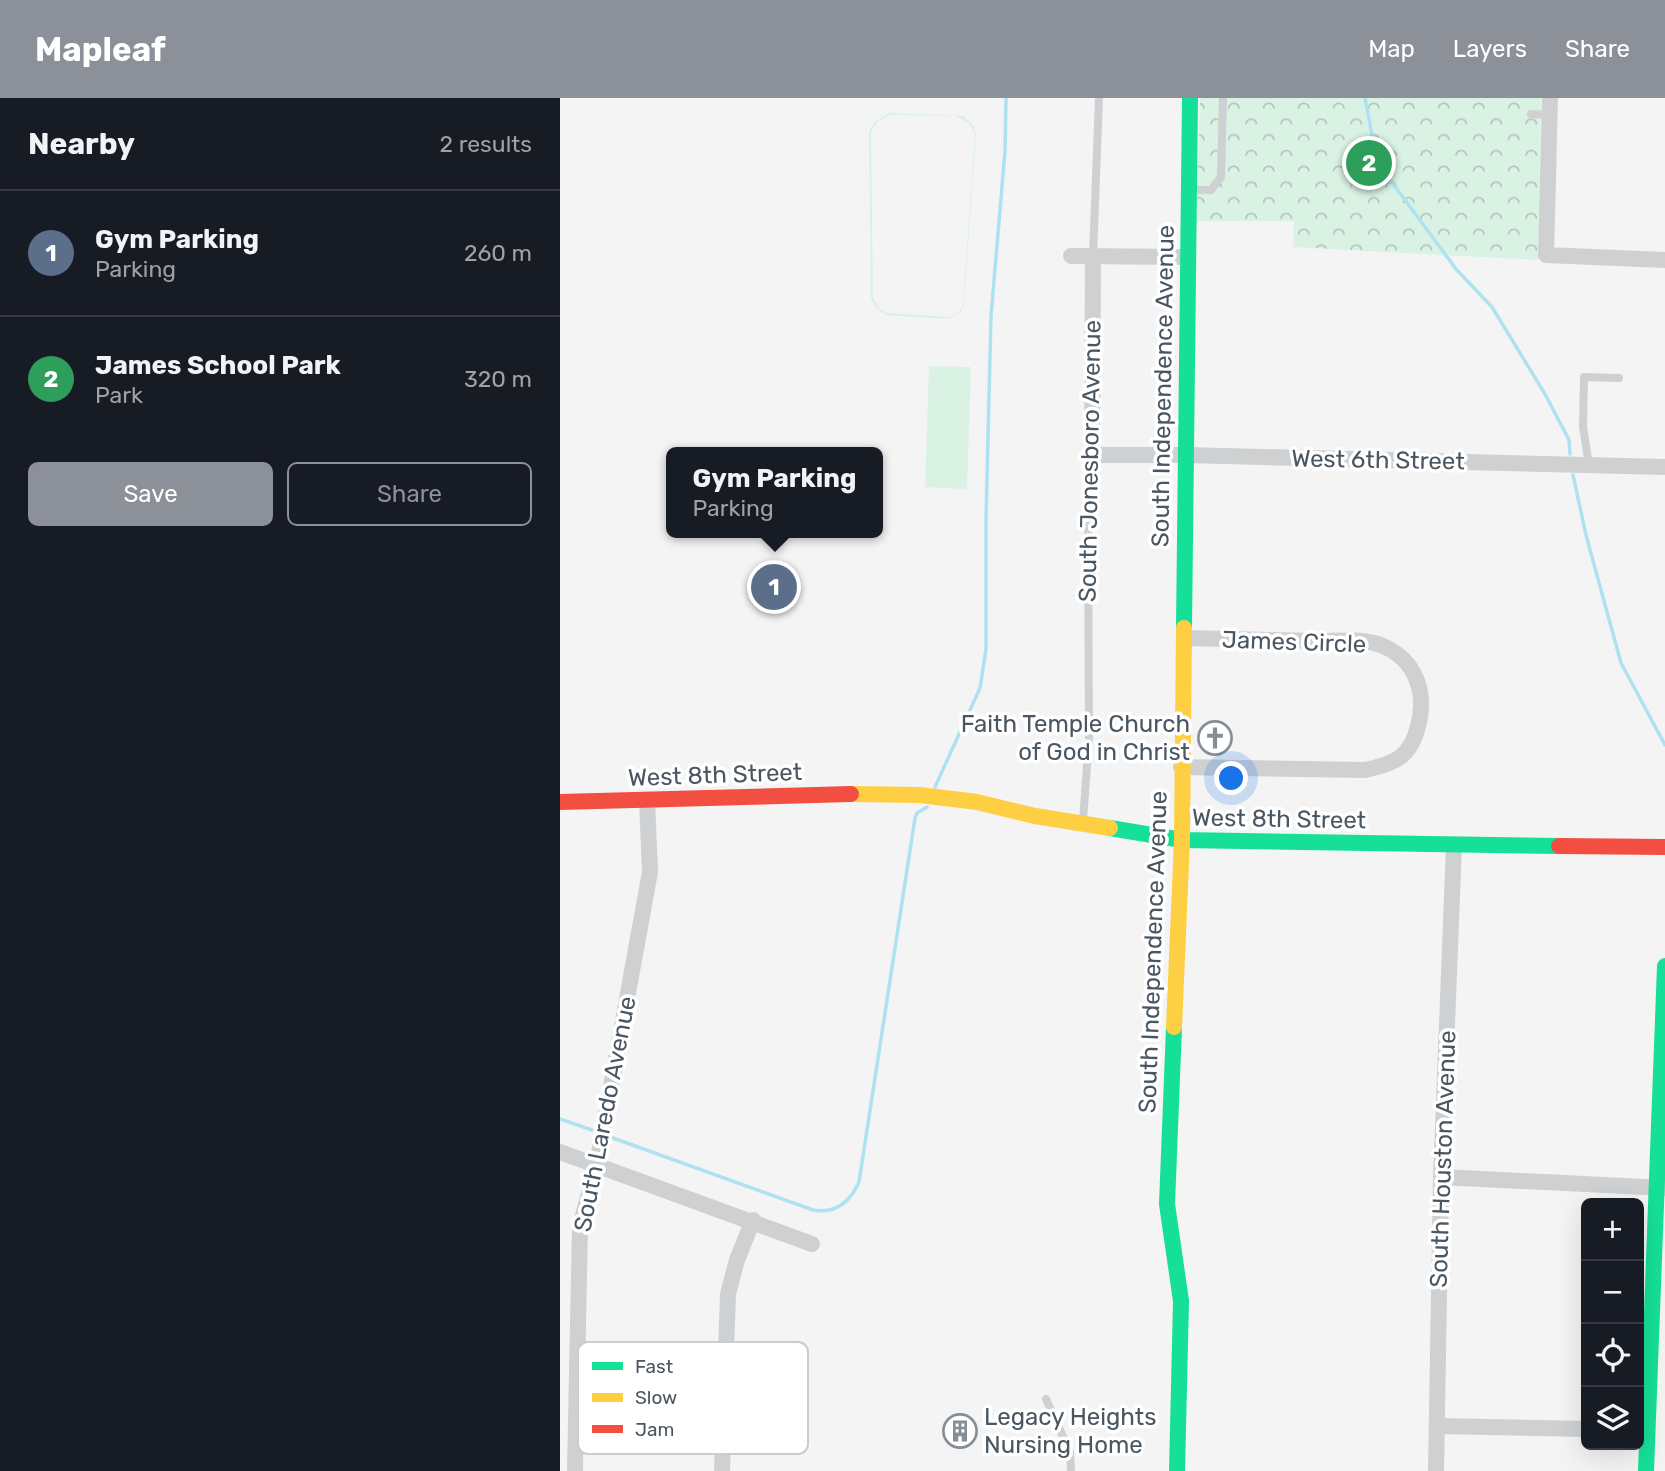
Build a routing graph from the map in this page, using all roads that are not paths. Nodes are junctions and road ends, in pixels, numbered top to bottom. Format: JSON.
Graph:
{"nodes":[{"id":1,"x":1099,"y":98,"type":"edge"},
{"id":2,"x":1190,"y":98,"type":"edge"},
{"id":3,"x":1223,"y":98,"type":"edge"},
{"id":4,"x":1550,"y":98,"type":"edge"},
{"id":5,"x":1531,"y":114,"type":"dead end"},
{"id":6,"x":1549,"y":115,"type":"junction"},
{"id":7,"x":1188,"y":190,"type":"junction"},
{"id":8,"x":1072,"y":256,"type":"dead end"},
{"id":9,"x":1093,"y":256,"type":"junction"},
{"id":10,"x":1187,"y":257,"type":"junction"},
{"id":11,"x":1665,"y":260,"type":"edge"},
{"id":12,"x":1619,"y":378,"type":"dead end"},
{"id":13,"x":1092,"y":455,"type":"junction"},
{"id":14,"x":1185,"y":455,"type":"junction"},
{"id":15,"x":1589,"y":465,"type":"junction"},
{"id":16,"x":1665,"y":467,"type":"edge"},
{"id":17,"x":1184,"y":638,"type":"junction"},
{"id":18,"x":1181,"y":766,"type":"junction"},
{"id":19,"x":648,"y":800,"type":"junction"},
{"id":20,"x":560,"y":802,"type":"edge"},
{"id":21,"x":1083,"y":824,"type":"junction"},
{"id":22,"x":1182,"y":840,"type":"junction"},
{"id":23,"x":1454,"y":846,"type":"junction"},
{"id":24,"x":1665,"y":847,"type":"edge"},
{"id":25,"x":1665,"y":966,"type":"edge"},
{"id":26,"x":560,"y":1152,"type":"edge"},
{"id":27,"x":597,"y":1164,"type":"junction"},
{"id":28,"x":1441,"y":1177,"type":"junction"},
{"id":29,"x":1661,"y":1188,"type":"edge"},
{"id":30,"x":753,"y":1220,"type":"junction"},
{"id":31,"x":813,"y":1244,"type":"dead end"},
{"id":32,"x":726,"y":1342,"type":"edge"},
{"id":33,"x":1046,"y":1399,"type":"dead end"},
{"id":34,"x":1644,"y":1418,"type":"edge"},
{"id":35,"x":1437,"y":1426,"type":"junction"},
{"id":36,"x":1581,"y":1429,"type":"edge"},
{"id":37,"x":1644,"y":1431,"type":"edge"},
{"id":38,"x":1665,"y":1431,"type":"edge"},
{"id":39,"x":1644,"y":1444,"type":"edge"},
{"id":40,"x":575,"y":1471,"type":"edge"},
{"id":41,"x":1071,"y":1471,"type":"edge"},
{"id":42,"x":1177,"y":1471,"type":"edge"},
{"id":43,"x":1436,"y":1471,"type":"edge"},
{"id":44,"x":1646,"y":1471,"type":"edge"}],
"edges":[{"from":1,"to":9,"type":"lane","name":"South Jonesboro Avenue"},
{"from":2,"to":7,"type":"street","name":"South Independence Avenue"},
{"from":3,"to":7,"type":"lane"},
{"from":4,"to":6,"type":"street"},
{"from":5,"to":6,"type":"lane"},
{"from":6,"to":11,"type":"street"},
{"from":7,"to":10,"type":"street","name":"South Independence Avenue"},
{"from":8,"to":9,"type":"street"},
{"from":9,"to":10,"type":"street"},
{"from":9,"to":13,"type":"street","name":"South Jonesboro Avenue"},
{"from":10,"to":14,"type":"street","name":"South Independence Avenue"},
{"from":12,"to":15,"type":"lane"},
{"from":13,"to":14,"type":"street","name":"West 6th Street"},
{"from":13,"to":21,"type":"lane","name":"South Jonesboro Avenue"},
{"from":14,"to":15,"type":"street","name":"West 6th Street"},
{"from":14,"to":17,"type":"street","name":"South Independence Avenue"},
{"from":15,"to":16,"type":"street","name":"West 6th Street"},
{"from":17,"to":18,"type":"street","name":"South Independence Avenue"},
{"from":17,"to":18,"type":"street","name":"James Circle"},
{"from":18,"to":22,"type":"street","name":"South Independence Avenue"},
{"from":19,"to":20,"type":"street","name":"West 8th Street"},
{"from":19,"to":21,"type":"street","name":"West 8th Street"},
{"from":19,"to":27,"type":"street","name":"South Laredo Avenue"},
{"from":21,"to":22,"type":"street","name":"West 8th Street"},
{"from":22,"to":23,"type":"street","name":"West 8th Street"},
{"from":22,"to":42,"type":"street","name":"South Independence Avenue"},
{"from":23,"to":24,"type":"street","name":"West 8th Street"},
{"from":23,"to":28,"type":"street","name":"South Houston Avenue"},
{"from":25,"to":29,"type":"street"},
{"from":26,"to":27,"type":"street"},
{"from":27,"to":30,"type":"street"},
{"from":27,"to":40,"type":"street","name":"South Laredo Avenue"},
{"from":28,"to":29,"type":"street"},
{"from":28,"to":35,"type":"street","name":"South Houston Avenue"},
{"from":29,"to":34,"type":"street"},
{"from":30,"to":31,"type":"street"},
{"from":30,"to":32,"type":"street"},
{"from":33,"to":41,"type":"lane"},
{"from":35,"to":36,"type":"street"},
{"from":35,"to":43,"type":"street","name":"South Houston Avenue"},
{"from":37,"to":38,"type":"street"},
{"from":39,"to":44,"type":"street"}]}
